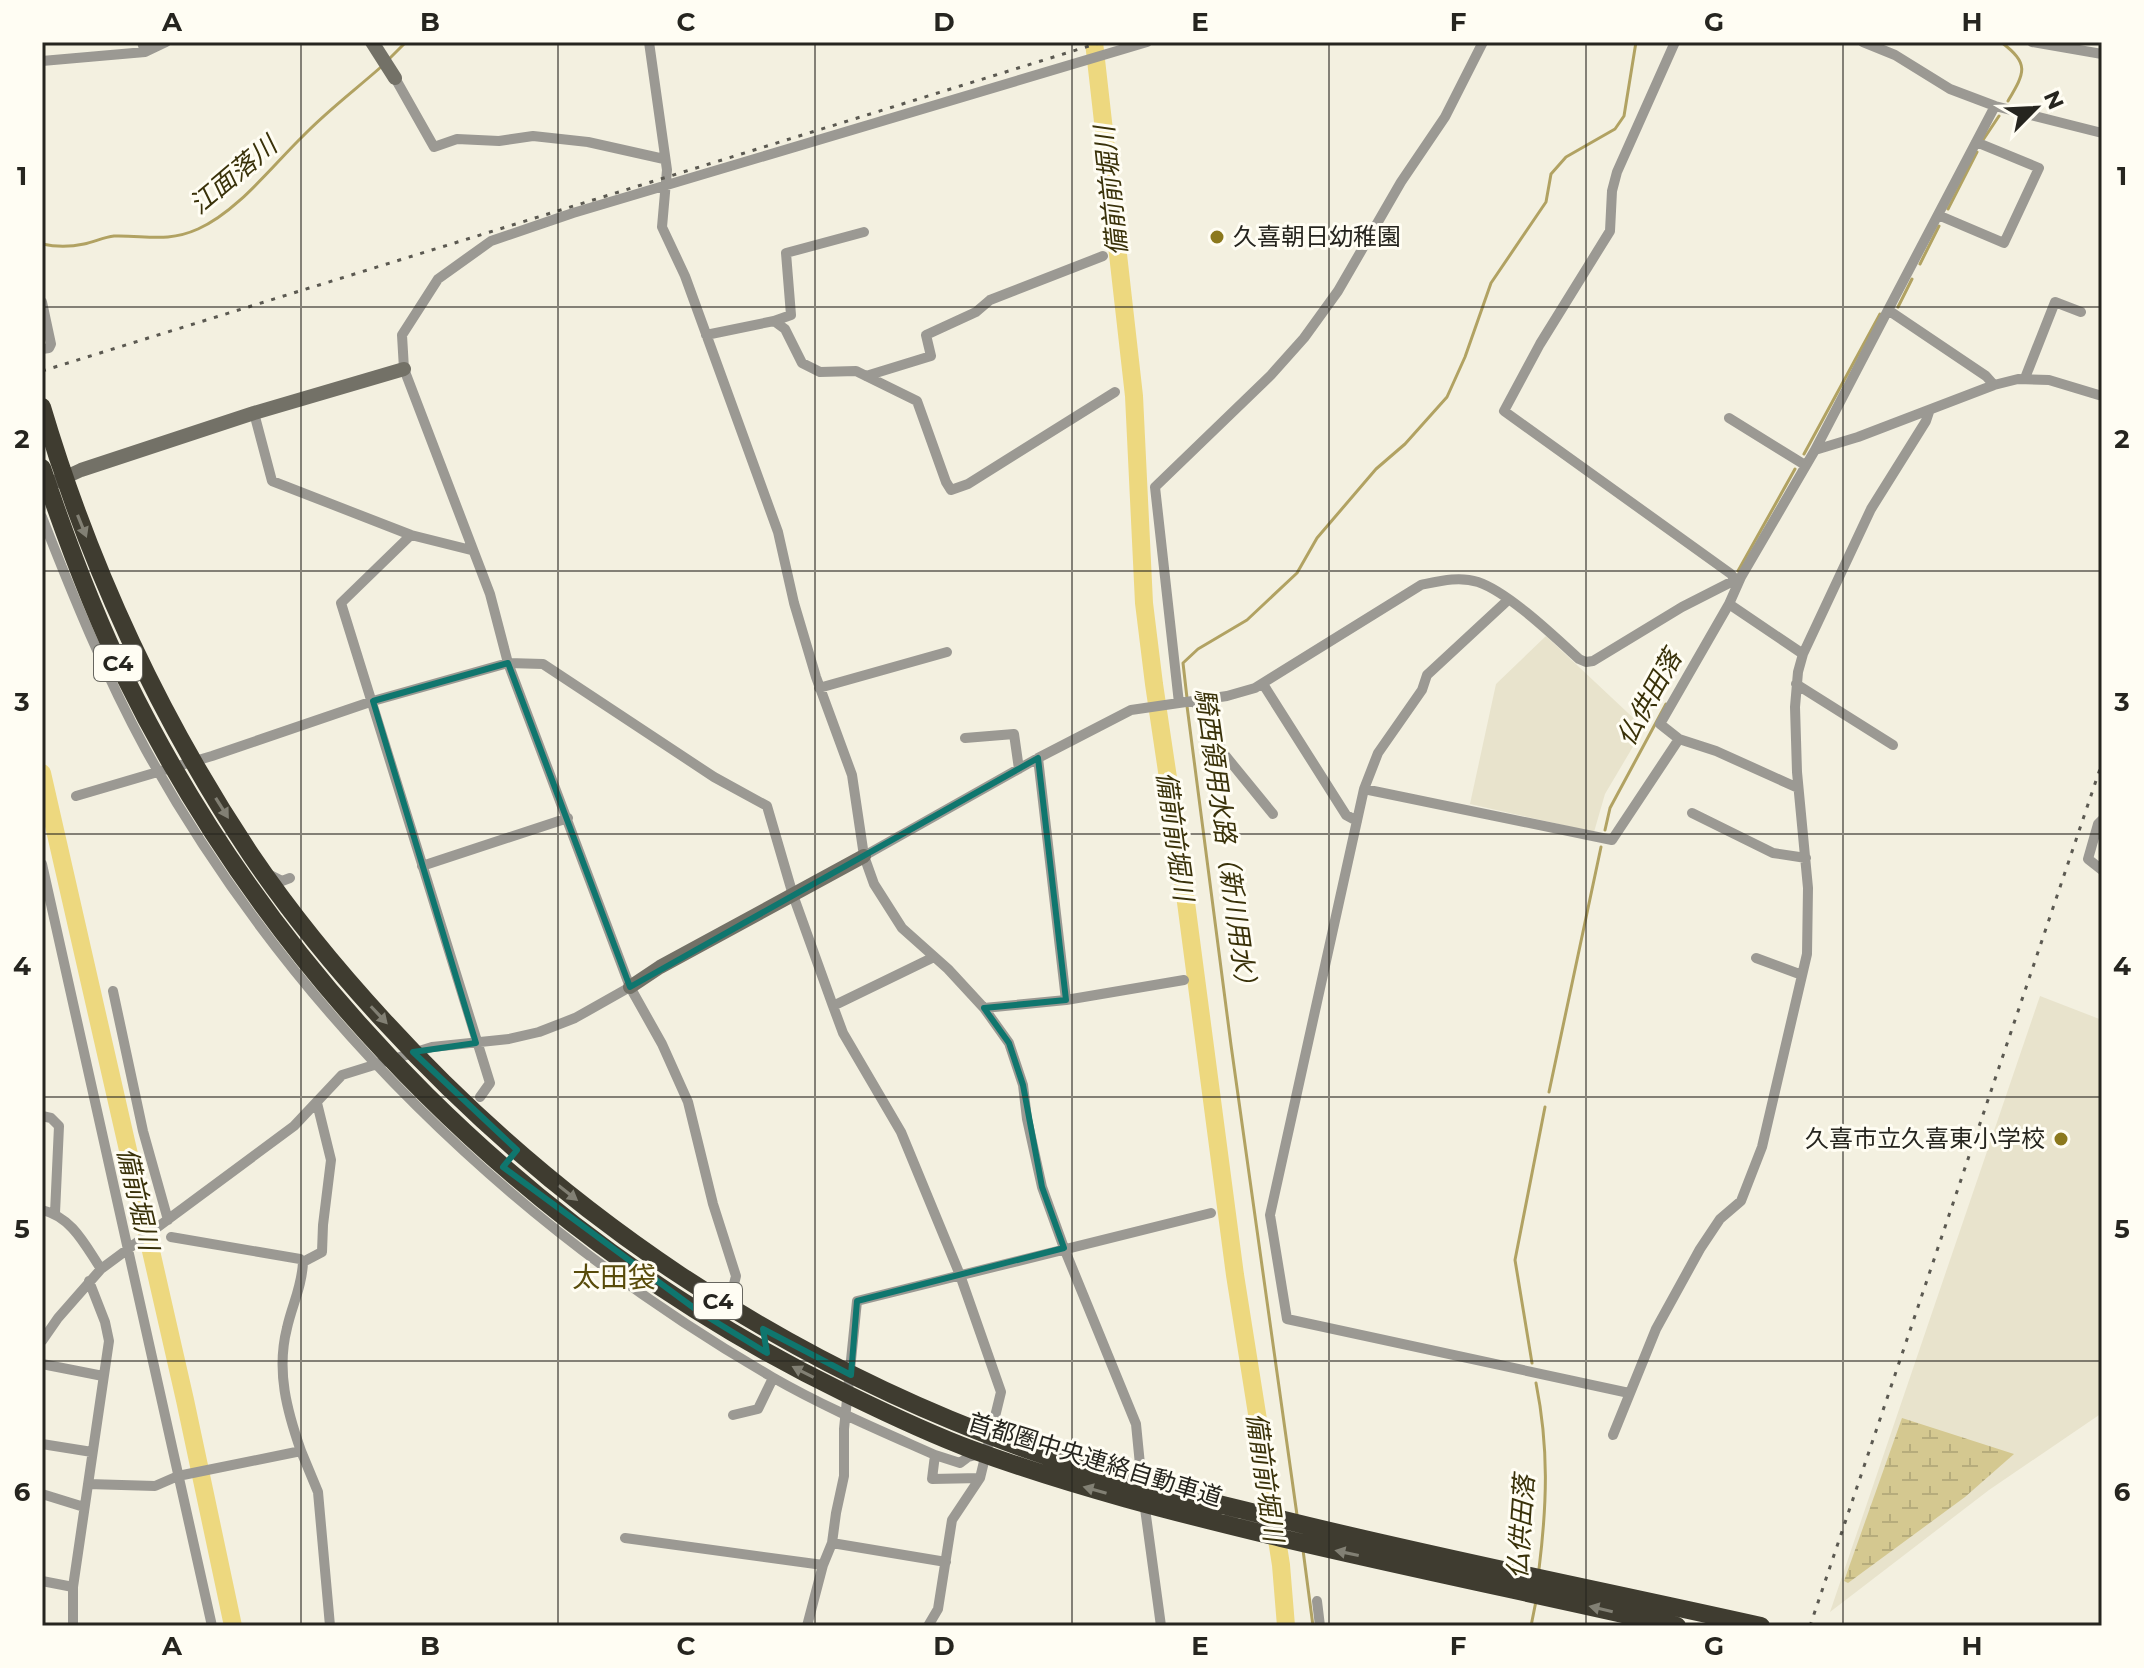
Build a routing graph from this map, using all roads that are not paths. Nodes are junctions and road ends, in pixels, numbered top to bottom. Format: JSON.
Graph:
{"nodes":[{"id":1,"x":166,"y":42,"type":"edge"},
{"id":2,"x":372,"y":42,"type":"edge"},
{"id":3,"x":649,"y":42,"type":"edge"},
{"id":4,"x":1147,"y":42,"type":"edge"},
{"id":5,"x":1483,"y":42,"type":"edge"},
{"id":6,"x":1675,"y":42,"type":"edge"},
{"id":7,"x":1863,"y":42,"type":"edge"},
{"id":8,"x":2032,"y":42,"type":"edge"},
{"id":9,"x":143,"y":47,"type":"edge"},
{"id":10,"x":2102,"y":54,"type":"edge"},
{"id":11,"x":42,"y":61,"type":"edge"},
{"id":12,"x":388,"y":68,"type":"joint"},
{"id":13,"x":1995,"y":106,"type":"junction"},
{"id":14,"x":2102,"y":133,"type":"edge"},
{"id":15,"x":1976,"y":142,"type":"junction"},
{"id":16,"x":664,"y":159,"type":"junction"},
{"id":17,"x":665,"y":186,"type":"junction"},
{"id":18,"x":1938,"y":215,"type":"junction"},
{"id":19,"x":864,"y":232,"type":"dead end"},
{"id":20,"x":1103,"y":256,"type":"dead end"},
{"id":21,"x":42,"y":302,"type":"edge"},
{"id":22,"x":1888,"y":310,"type":"junction"},
{"id":23,"x":2081,"y":312,"type":"dead end"},
{"id":24,"x":774,"y":321,"type":"junction"},
{"id":25,"x":706,"y":335,"type":"junction"},
{"id":26,"x":42,"y":349,"type":"edge"},
{"id":27,"x":404,"y":369,"type":"junction"},
{"id":28,"x":866,"y":376,"type":"junction"},
{"id":29,"x":2025,"y":378,"type":"junction"},
{"id":30,"x":1994,"y":385,"type":"junction"},
{"id":31,"x":1115,"y":392,"type":"dead end"},
{"id":32,"x":2102,"y":396,"type":"edge"},
{"id":33,"x":42,"y":407,"type":"edge"},
{"id":34,"x":1929,"y":412,"type":"junction"},
{"id":35,"x":254,"y":413,"type":"junction"},
{"id":36,"x":1729,"y":418,"type":"dead end"},
{"id":37,"x":1815,"y":450,"type":"junction"},
{"id":38,"x":1805,"y":465,"type":"junction"},
{"id":39,"x":42,"y":468,"type":"edge"},
{"id":40,"x":42,"y":488,"type":"edge"},
{"id":41,"x":42,"y":517,"type":"edge"},
{"id":42,"x":411,"y":535,"type":"junction"},
{"id":43,"x":471,"y":550,"type":"junction"},
{"id":44,"x":1738,"y":578,"type":"junction"},
{"id":45,"x":1508,"y":600,"type":"junction"},
{"id":46,"x":1729,"y":604,"type":"junction"},
{"id":47,"x":947,"y":652,"type":"dead end"},
{"id":48,"x":1803,"y":654,"type":"junction"},
{"id":49,"x":508,"y":663,"type":"junction"},
{"id":50,"x":1263,"y":684,"type":"junction"},
{"id":51,"x":1796,"y":684,"type":"junction"},
{"id":52,"x":819,"y":688,"type":"junction"},
{"id":53,"x":373,"y":701,"type":"junction"},
{"id":54,"x":1195,"y":701,"type":"junction"},
{"id":55,"x":1179,"y":703,"type":"junction"},
{"id":56,"x":965,"y":738,"type":"dead end"},
{"id":57,"x":1679,"y":739,"type":"junction"},
{"id":58,"x":1893,"y":745,"type":"dead end"},
{"id":59,"x":1038,"y":758,"type":"junction"},
{"id":60,"x":1019,"y":769,"type":"junction"},
{"id":61,"x":158,"y":771,"type":"junction"},
{"id":62,"x":1798,"y":788,"type":"junction"},
{"id":63,"x":1364,"y":789,"type":"junction"},
{"id":64,"x":76,"y":796,"type":"dead end"},
{"id":65,"x":1692,"y":813,"type":"dead end"},
{"id":66,"x":1273,"y":814,"type":"dead end"},
{"id":67,"x":568,"y":818,"type":"junction"},
{"id":68,"x":2102,"y":820,"type":"edge"},
{"id":69,"x":1357,"y":821,"type":"junction"},
{"id":70,"x":864,"y":856,"type":"junction"},
{"id":71,"x":1806,"y":858,"type":"junction"},
{"id":72,"x":42,"y":864,"type":"edge"},
{"id":73,"x":422,"y":866,"type":"junction"},
{"id":74,"x":2102,"y":870,"type":"edge"},
{"id":75,"x":290,"y":878,"type":"dead end"},
{"id":76,"x":227,"y":880,"type":"junction"},
{"id":77,"x":44,"y":881,"type":"edge"},
{"id":78,"x":793,"y":895,"type":"junction"},
{"id":79,"x":934,"y":957,"type":"junction"},
{"id":80,"x":1756,"y":958,"type":"dead end"},
{"id":81,"x":1802,"y":975,"type":"junction"},
{"id":82,"x":1184,"y":980,"type":"dead end"},
{"id":83,"x":630,"y":987,"type":"junction"},
{"id":84,"x":113,"y":991,"type":"dead end"},
{"id":85,"x":1066,"y":1000,"type":"junction"},
{"id":86,"x":833,"y":1006,"type":"junction"},
{"id":87,"x":984,"y":1008,"type":"junction"},
{"id":88,"x":476,"y":1043,"type":"junction"},
{"id":89,"x":374,"y":1063,"type":"junction"},
{"id":90,"x":480,"y":1097,"type":"dead end"},
{"id":91,"x":317,"y":1103,"type":"junction"},
{"id":92,"x":42,"y":1116,"type":"edge"},
{"id":93,"x":524,"y":1141,"type":"dead end"},
{"id":94,"x":493,"y":1178,"type":"junction"},
{"id":95,"x":42,"y":1210,"type":"edge"},
{"id":96,"x":55,"y":1213,"type":"junction"},
{"id":97,"x":1211,"y":1213,"type":"dead end"},
{"id":98,"x":168,"y":1220,"type":"junction"},
{"id":99,"x":171,"y":1237,"type":"dead end"},
{"id":100,"x":127,"y":1248,"type":"junction"},
{"id":101,"x":1064,"y":1248,"type":"junction"},
{"id":102,"x":303,"y":1262,"type":"junction"},
{"id":103,"x":101,"y":1269,"type":"junction"},
{"id":104,"x":960,"y":1275,"type":"junction"},
{"id":105,"x":89,"y":1281,"type":"junction"},
{"id":106,"x":732,"y":1292,"type":"dead end"},
{"id":107,"x":756,"y":1307,"type":"dead end"},
{"id":108,"x":42,"y":1341,"type":"edge"},
{"id":109,"x":42,"y":1364,"type":"edge"},
{"id":110,"x":103,"y":1376,"type":"junction"},
{"id":111,"x":770,"y":1376,"type":"junction"},
{"id":112,"x":1629,"y":1393,"type":"junction"},
{"id":113,"x":733,"y":1415,"type":"dead end"},
{"id":114,"x":846,"y":1415,"type":"junction"},
{"id":115,"x":1613,"y":1435,"type":"dead end"},
{"id":116,"x":42,"y":1444,"type":"edge"},
{"id":117,"x":301,"y":1451,"type":"junction"},
{"id":118,"x":92,"y":1452,"type":"junction"},
{"id":119,"x":986,"y":1452,"type":"junction"},
{"id":120,"x":935,"y":1455,"type":"junction"},
{"id":121,"x":178,"y":1476,"type":"junction"},
{"id":122,"x":980,"y":1478,"type":"junction"},
{"id":123,"x":88,"y":1484,"type":"junction"},
{"id":124,"x":42,"y":1494,"type":"edge"},
{"id":125,"x":84,"y":1507,"type":"junction"},
{"id":126,"x":625,"y":1538,"type":"dead end"},
{"id":127,"x":832,"y":1543,"type":"junction"},
{"id":128,"x":946,"y":1562,"type":"junction"},
{"id":129,"x":823,"y":1565,"type":"junction"},
{"id":130,"x":42,"y":1581,"type":"edge"},
{"id":131,"x":73,"y":1587,"type":"junction"},
{"id":132,"x":1317,"y":1601,"type":"dead end"},
{"id":133,"x":73,"y":1626,"type":"edge"},
{"id":134,"x":212,"y":1626,"type":"edge"},
{"id":135,"x":330,"y":1626,"type":"edge"},
{"id":136,"x":807,"y":1626,"type":"edge"},
{"id":137,"x":928,"y":1626,"type":"edge"},
{"id":138,"x":1161,"y":1626,"type":"edge"},
{"id":139,"x":1320,"y":1626,"type":"edge"},
{"id":140,"x":1677,"y":1626,"type":"edge"},
{"id":141,"x":1761,"y":1626,"type":"edge"}],
"edges":[{"from":1,"to":9,"type":"street"},
{"from":2,"to":12,"type":"street"},
{"from":3,"to":16,"type":"street"},
{"from":4,"to":17,"type":"street"},
{"from":5,"to":55,"type":"street"},
{"from":6,"to":44,"type":"street"},
{"from":7,"to":13,"type":"street"},
{"from":8,"to":10,"type":"street"},
{"from":9,"to":11,"type":"street"},
{"from":12,"to":16,"type":"street"},
{"from":13,"to":14,"type":"street"},
{"from":13,"to":15,"type":"street"},
{"from":15,"to":18,"type":"street"},
{"from":15,"to":18,"type":"street"},
{"from":16,"to":17,"type":"street"},
{"from":17,"to":25,"type":"street"},
{"from":17,"to":27,"type":"street"},
{"from":18,"to":22,"type":"street"},
{"from":19,"to":24,"type":"street"},
{"from":20,"to":28,"type":"street"},
{"from":21,"to":26,"type":"street"},
{"from":22,"to":30,"type":"street"},
{"from":22,"to":37,"type":"street"},
{"from":23,"to":29,"type":"street"},
{"from":24,"to":25,"type":"street"},
{"from":24,"to":28,"type":"street"},
{"from":25,"to":52,"type":"street"},
{"from":27,"to":35,"type":"street"},
{"from":27,"to":43,"type":"street"},
{"from":28,"to":31,"type":"street"},
{"from":29,"to":30,"type":"street"},
{"from":29,"to":32,"type":"street"},
{"from":30,"to":34,"type":"street"},
{"from":33,"to":141,"type":"highway","name":"首都圏中央連絡自動車道","number":"C4","one_way":true},
{"from":34,"to":37,"type":"street"},
{"from":34,"to":48,"type":"street"},
{"from":35,"to":40,"type":"street"},
{"from":35,"to":42,"type":"street"},
{"from":36,"to":38,"type":"street"},
{"from":37,"to":38,"type":"street"},
{"from":38,"to":44,"type":"street"},
{"from":140,"to":39,"type":"highway","name":"首都圏中央連絡自動車道","number":"C4","one_way":true},
{"from":41,"to":61,"type":"street"},
{"from":42,"to":43,"type":"street"},
{"from":42,"to":53,"type":"street"},
{"from":43,"to":49,"type":"street"},
{"from":44,"to":45,"type":"street"},
{"from":44,"to":46,"type":"street"},
{"from":45,"to":50,"type":"street"},
{"from":45,"to":63,"type":"street"},
{"from":46,"to":48,"type":"street"},
{"from":46,"to":57,"type":"street"},
{"from":47,"to":52,"type":"street"},
{"from":48,"to":51,"type":"street"},
{"from":49,"to":53,"type":"street"},
{"from":49,"to":67,"type":"street"},
{"from":49,"to":78,"type":"street"},
{"from":50,"to":54,"type":"street"},
{"from":50,"to":69,"type":"street"},
{"from":51,"to":58,"type":"street"},
{"from":51,"to":62,"type":"street"},
{"from":52,"to":70,"type":"street"},
{"from":53,"to":61,"type":"street"},
{"from":53,"to":73,"type":"street"},
{"from":54,"to":55,"type":"street"},
{"from":54,"to":66,"type":"street"},
{"from":55,"to":59,"type":"street"},
{"from":56,"to":60,"type":"street"},
{"from":57,"to":62,"type":"street"},
{"from":57,"to":63,"type":"street"},
{"from":59,"to":60,"type":"street"},
{"from":59,"to":85,"type":"street"},
{"from":60,"to":70,"type":"street"},
{"from":61,"to":64,"type":"street"},
{"from":61,"to":76,"type":"street"},
{"from":62,"to":71,"type":"street"},
{"from":63,"to":69,"type":"street"},
{"from":65,"to":71,"type":"street"},
{"from":67,"to":73,"type":"street"},
{"from":67,"to":83,"type":"street"},
{"from":68,"to":74,"type":"street"},
{"from":69,"to":112,"type":"street"},
{"from":70,"to":78,"type":"street"},
{"from":70,"to":79,"type":"street"},
{"from":71,"to":81,"type":"street"},
{"from":72,"to":77,"type":"street"},
{"from":73,"to":88,"type":"street"},
{"from":75,"to":76,"type":"street"},
{"from":76,"to":89,"type":"street"},
{"from":77,"to":100,"type":"street"},
{"from":78,"to":83,"type":"street"},
{"from":78,"to":86,"type":"street"},
{"from":79,"to":86,"type":"street"},
{"from":79,"to":87,"type":"street"},
{"from":80,"to":81,"type":"street"},
{"from":81,"to":112,"type":"street"},
{"from":82,"to":85,"type":"street"},
{"from":83,"to":88,"type":"street"},
{"from":83,"to":106,"type":"street"},
{"from":84,"to":98,"type":"street"},
{"from":85,"to":87,"type":"street"},
{"from":86,"to":104,"type":"street"},
{"from":87,"to":101,"type":"street"},
{"from":88,"to":89,"type":"street"},
{"from":88,"to":90,"type":"street"},
{"from":89,"to":91,"type":"street"},
{"from":89,"to":94,"type":"street"},
{"from":91,"to":98,"type":"street"},
{"from":91,"to":102,"type":"street"},
{"from":92,"to":96,"type":"street"},
{"from":93,"to":94,"type":"street"},
{"from":94,"to":111,"type":"street"},
{"from":95,"to":96,"type":"street"},
{"from":96,"to":103,"type":"street"},
{"from":97,"to":101,"type":"street"},
{"from":98,"to":100,"type":"street"},
{"from":99,"to":102,"type":"street"},
{"from":100,"to":103,"type":"street"},
{"from":100,"to":121,"type":"street"},
{"from":101,"to":104,"type":"street"},
{"from":101,"to":138,"type":"street"},
{"from":102,"to":117,"type":"street"},
{"from":103,"to":105,"type":"street"},
{"from":104,"to":114,"type":"street"},
{"from":104,"to":119,"type":"street"},
{"from":105,"to":108,"type":"street"},
{"from":105,"to":110,"type":"street"},
{"from":107,"to":111,"type":"street"},
{"from":109,"to":110,"type":"street"},
{"from":110,"to":118,"type":"street"},
{"from":111,"to":113,"type":"street"},
{"from":111,"to":114,"type":"street"},
{"from":112,"to":115,"type":"street"},
{"from":114,"to":120,"type":"street"},
{"from":114,"to":127,"type":"street"},
{"from":116,"to":118,"type":"street"},
{"from":117,"to":121,"type":"street"},
{"from":117,"to":135,"type":"street"},
{"from":118,"to":123,"type":"street"},
{"from":119,"to":120,"type":"street"},
{"from":119,"to":122,"type":"street"},
{"from":120,"to":122,"type":"street"},
{"from":121,"to":123,"type":"street"},
{"from":121,"to":134,"type":"street"},
{"from":122,"to":128,"type":"street"},
{"from":123,"to":125,"type":"street"},
{"from":124,"to":125,"type":"street"},
{"from":125,"to":131,"type":"street"},
{"from":126,"to":129,"type":"street"},
{"from":127,"to":128,"type":"street"},
{"from":127,"to":129,"type":"street"},
{"from":128,"to":137,"type":"street"},
{"from":129,"to":136,"type":"street"},
{"from":130,"to":131,"type":"street"},
{"from":131,"to":133,"type":"street"},
{"from":132,"to":139,"type":"street"}]}
